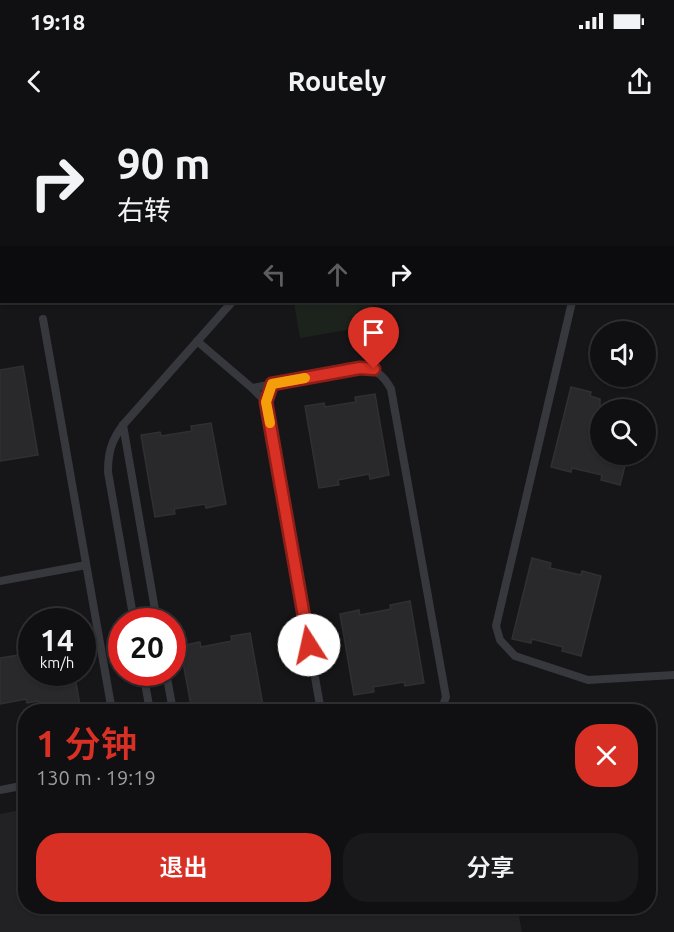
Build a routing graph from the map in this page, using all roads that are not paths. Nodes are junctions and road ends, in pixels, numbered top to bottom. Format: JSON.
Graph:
{"nodes":[{"id":1,"x":231,"y":303,"type":"edge"},
{"id":2,"x":572,"y":303,"type":"edge"},
{"id":3,"x":43,"y":319,"type":"dead end"},
{"id":4,"x":197,"y":341,"type":"junction"},
{"id":5,"x":272,"y":384,"type":"junction"},
{"id":6,"x":252,"y":388,"type":"junction"},
{"id":7,"x":266,"y":402,"type":"junction"},
{"id":8,"x":123,"y":425,"type":"junction"},
{"id":9,"x":86,"y":565,"type":"junction"},
{"id":10,"x":0,"y":581,"type":"edge"},
{"id":11,"x":132,"y":608,"type":"edge"},
{"id":12,"x":155,"y":608,"type":"edge"},
{"id":13,"x":674,"y":675,"type":"edge"},
{"id":14,"x":146,"y":686,"type":"edge"},
{"id":15,"x":169,"y":686,"type":"edge"},
{"id":16,"x":111,"y":704,"type":"edge"},
{"id":17,"x":149,"y":704,"type":"edge"},
{"id":18,"x":172,"y":704,"type":"edge"},
{"id":19,"x":320,"y":704,"type":"edge"},
{"id":20,"x":444,"y":704,"type":"edge"},
{"id":21,"x":18,"y":787,"type":"edge"},
{"id":22,"x":0,"y":790,"type":"edge"}],
"edges":[{"from":1,"to":4,"type":"lane"},
{"from":2,"to":13,"type":"lane"},
{"from":3,"to":9,"type":"lane"},
{"from":4,"to":6,"type":"lane"},
{"from":4,"to":8,"type":"lane"},
{"from":5,"to":6,"type":"lane"},
{"from":5,"to":7,"type":"lane"},
{"from":5,"to":20,"type":"lane"},
{"from":6,"to":7,"type":"lane"},
{"from":7,"to":19,"type":"lane"},
{"from":8,"to":11,"type":"lane"},
{"from":8,"to":12,"type":"lane"},
{"from":9,"to":10,"type":"lane"},
{"from":9,"to":16,"type":"lane"},
{"from":14,"to":17,"type":"lane"},
{"from":15,"to":18,"type":"lane"},
{"from":21,"to":22,"type":"lane"}]}
